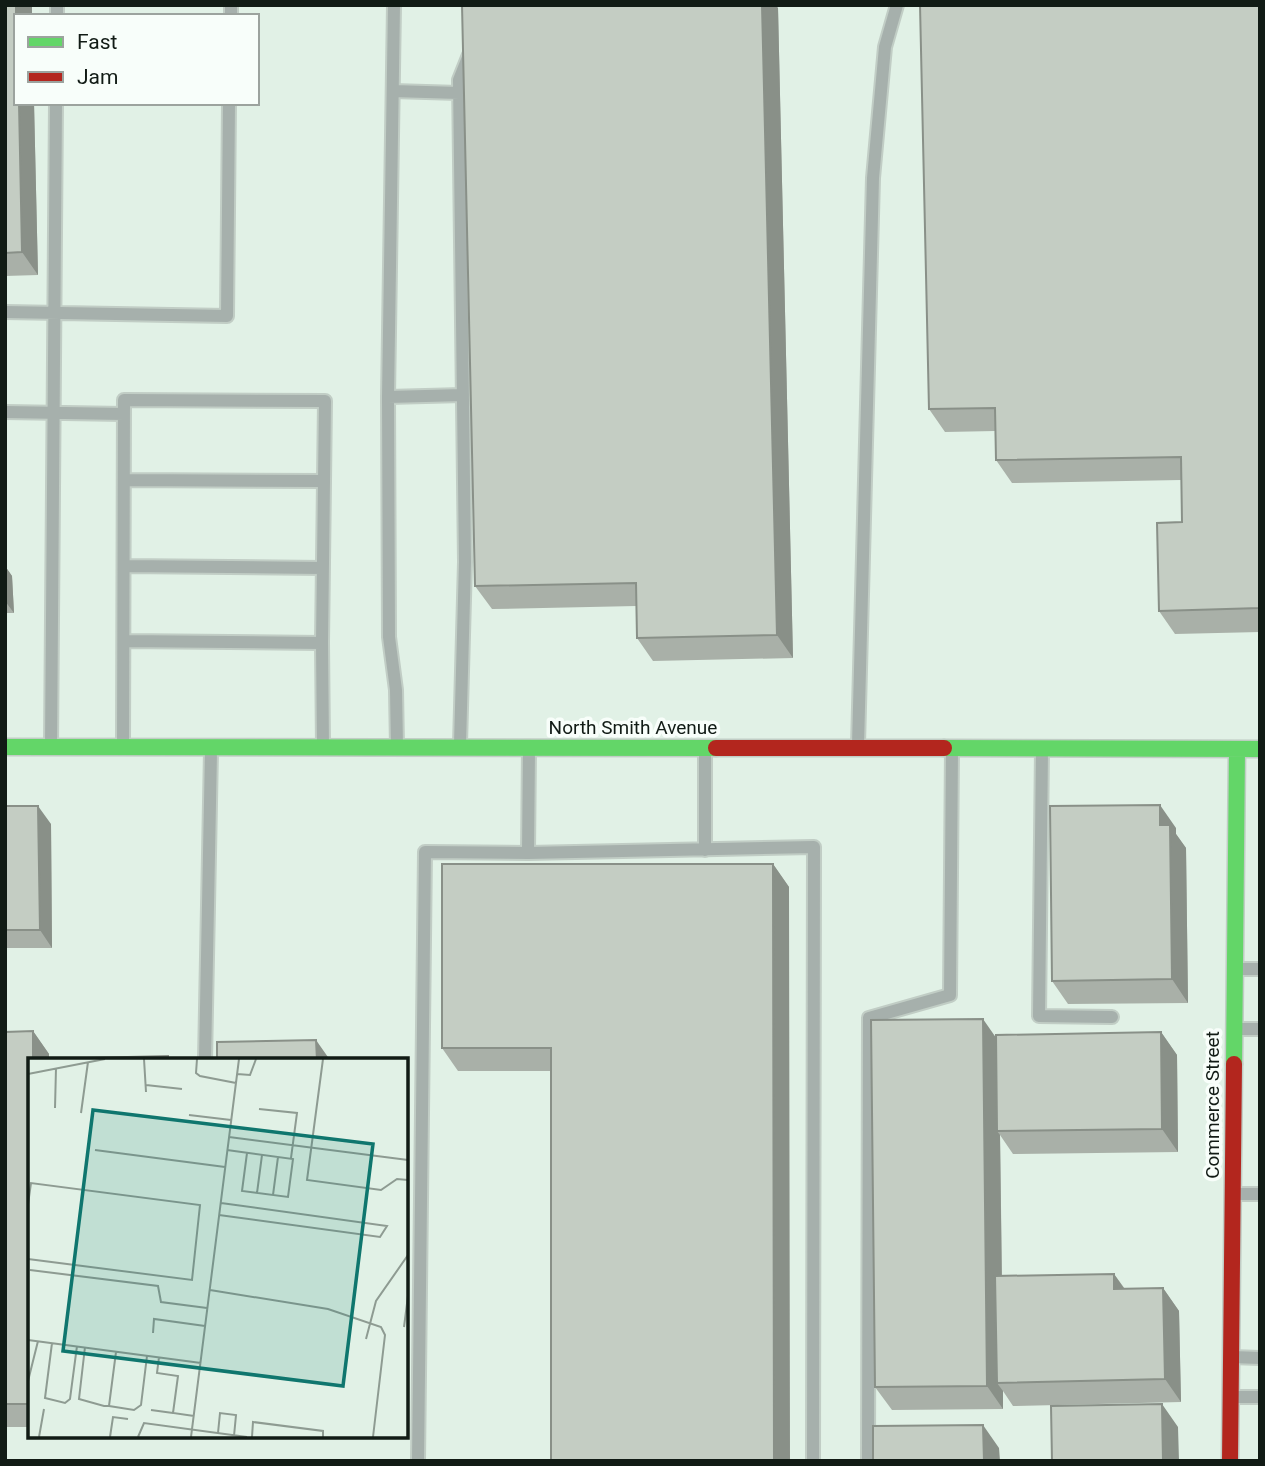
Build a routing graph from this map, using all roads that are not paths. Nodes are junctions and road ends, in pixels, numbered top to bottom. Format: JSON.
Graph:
{"nodes":[{"id":1,"x":394,"y":5,"type":"edge"},
{"id":2,"x":897,"y":5,"type":"edge"},
{"id":3,"x":470,"y":45,"type":"edge"},
{"id":4,"x":393,"y":91,"type":"junction"},
{"id":5,"x":459,"y":93,"type":"junction"},
{"id":6,"x":56,"y":105,"type":"edge"},
{"id":7,"x":229,"y":105,"type":"edge"},
{"id":8,"x":5,"y":312,"type":"edge"},
{"id":9,"x":55,"y":312,"type":"junction"},
{"id":10,"x":463,"y":395,"type":"junction"},
{"id":11,"x":388,"y":397,"type":"junction"},
{"id":12,"x":5,"y":412,"type":"edge"},
{"id":13,"x":54,"y":412,"type":"junction"},
{"id":14,"x":124,"y":414,"type":"junction"},
{"id":15,"x":124,"y":480,"type":"junction"},
{"id":16,"x":324,"y":481,"type":"junction"},
{"id":17,"x":124,"y":566,"type":"junction"},
{"id":18,"x":323,"y":568,"type":"junction"},
{"id":19,"x":124,"y":641,"type":"junction"},
{"id":20,"x":322,"y":643,"type":"junction"},
{"id":21,"x":5,"y":747,"type":"edge"},
{"id":22,"x":51,"y":747,"type":"junction"},
{"id":23,"x":123,"y":747,"type":"junction"},
{"id":24,"x":211,"y":747,"type":"junction"},
{"id":25,"x":323,"y":747,"type":"junction"},
{"id":26,"x":397,"y":747,"type":"junction"},
{"id":27,"x":460,"y":747,"type":"junction"},
{"id":28,"x":529,"y":748,"type":"junction"},
{"id":29,"x":705,"y":748,"type":"junction"},
{"id":30,"x":858,"y":749,"type":"junction"},
{"id":31,"x":952,"y":749,"type":"junction"},
{"id":32,"x":1042,"y":749,"type":"junction"},
{"id":33,"x":1237,"y":749,"type":"junction"},
{"id":34,"x":1260,"y":750,"type":"edge"},
{"id":35,"x":705,"y":850,"type":"junction"},
{"id":36,"x":528,"y":853,"type":"junction"},
{"id":37,"x":1234,"y":969,"type":"junction"},
{"id":38,"x":1260,"y":969,"type":"edge"},
{"id":39,"x":1112,"y":1017,"type":"dead end"},
{"id":40,"x":1234,"y":1029,"type":"junction"},
{"id":41,"x":1260,"y":1029,"type":"edge"},
{"id":42,"x":205,"y":1058,"type":"edge"},
{"id":43,"x":1233,"y":1194,"type":"junction"},
{"id":44,"x":1260,"y":1194,"type":"edge"},
{"id":45,"x":1231,"y":1357,"type":"junction"},
{"id":46,"x":1260,"y":1358,"type":"edge"},
{"id":47,"x":1231,"y":1397,"type":"junction"},
{"id":48,"x":1260,"y":1397,"type":"edge"},
{"id":49,"x":418,"y":1461,"type":"edge"},
{"id":50,"x":813,"y":1461,"type":"edge"},
{"id":51,"x":868,"y":1461,"type":"edge"},
{"id":52,"x":1230,"y":1461,"type":"edge"}],
"edges":[{"from":1,"to":4,"type":"lane"},
{"from":2,"to":30,"type":"lane"},
{"from":3,"to":5,"type":"lane"},
{"from":4,"to":5,"type":"lane"},
{"from":4,"to":11,"type":"lane"},
{"from":5,"to":10,"type":"lane"},
{"from":6,"to":9,"type":"lane"},
{"from":7,"to":9,"type":"lane"},
{"from":8,"to":9,"type":"lane"},
{"from":9,"to":13,"type":"lane"},
{"from":10,"to":11,"type":"lane"},
{"from":10,"to":27,"type":"lane"},
{"from":11,"to":26,"type":"lane"},
{"from":12,"to":13,"type":"lane"},
{"from":13,"to":14,"type":"lane"},
{"from":13,"to":22,"type":"lane"},
{"from":14,"to":15,"type":"lane"},
{"from":14,"to":16,"type":"lane"},
{"from":15,"to":16,"type":"lane"},
{"from":15,"to":17,"type":"lane"},
{"from":16,"to":18,"type":"lane"},
{"from":17,"to":18,"type":"lane"},
{"from":17,"to":19,"type":"lane"},
{"from":18,"to":20,"type":"lane"},
{"from":19,"to":20,"type":"lane"},
{"from":19,"to":23,"type":"lane"},
{"from":20,"to":25,"type":"lane"},
{"from":21,"to":22,"type":"main road","name":"North Smith Avenue"},
{"from":22,"to":23,"type":"main road","name":"North Smith Avenue"},
{"from":23,"to":24,"type":"main road","name":"North Smith Avenue"},
{"from":24,"to":25,"type":"main road","name":"North Smith Avenue"},
{"from":24,"to":42,"type":"lane"},
{"from":25,"to":26,"type":"main road","name":"North Smith Avenue"},
{"from":26,"to":27,"type":"main road","name":"North Smith Avenue"},
{"from":27,"to":28,"type":"main road","name":"North Smith Avenue"},
{"from":28,"to":29,"type":"main road","name":"North Smith Avenue"},
{"from":28,"to":36,"type":"lane"},
{"from":29,"to":30,"type":"main road","name":"North Smith Avenue"},
{"from":29,"to":35,"type":"lane"},
{"from":30,"to":31,"type":"main road","name":"North Smith Avenue"},
{"from":31,"to":32,"type":"main road","name":"North Smith Avenue"},
{"from":31,"to":51,"type":"lane"},
{"from":32,"to":33,"type":"main road","name":"North Smith Avenue"},
{"from":32,"to":39,"type":"lane"},
{"from":33,"to":34,"type":"main road","name":"North Smith Avenue"},
{"from":33,"to":37,"type":"main road","name":"Commerce Street"},
{"from":35,"to":36,"type":"lane"},
{"from":35,"to":50,"type":"lane"},
{"from":36,"to":49,"type":"lane"},
{"from":37,"to":38,"type":"lane"},
{"from":37,"to":40,"type":"main road","name":"Commerce Street"},
{"from":40,"to":41,"type":"lane"},
{"from":40,"to":43,"type":"main road","name":"Commerce Street"},
{"from":43,"to":44,"type":"lane"},
{"from":43,"to":45,"type":"main road","name":"Commerce Street"},
{"from":45,"to":46,"type":"lane"},
{"from":45,"to":47,"type":"main road","name":"Commerce Street"},
{"from":47,"to":48,"type":"lane"},
{"from":47,"to":52,"type":"main road","name":"Commerce Street"}]}
